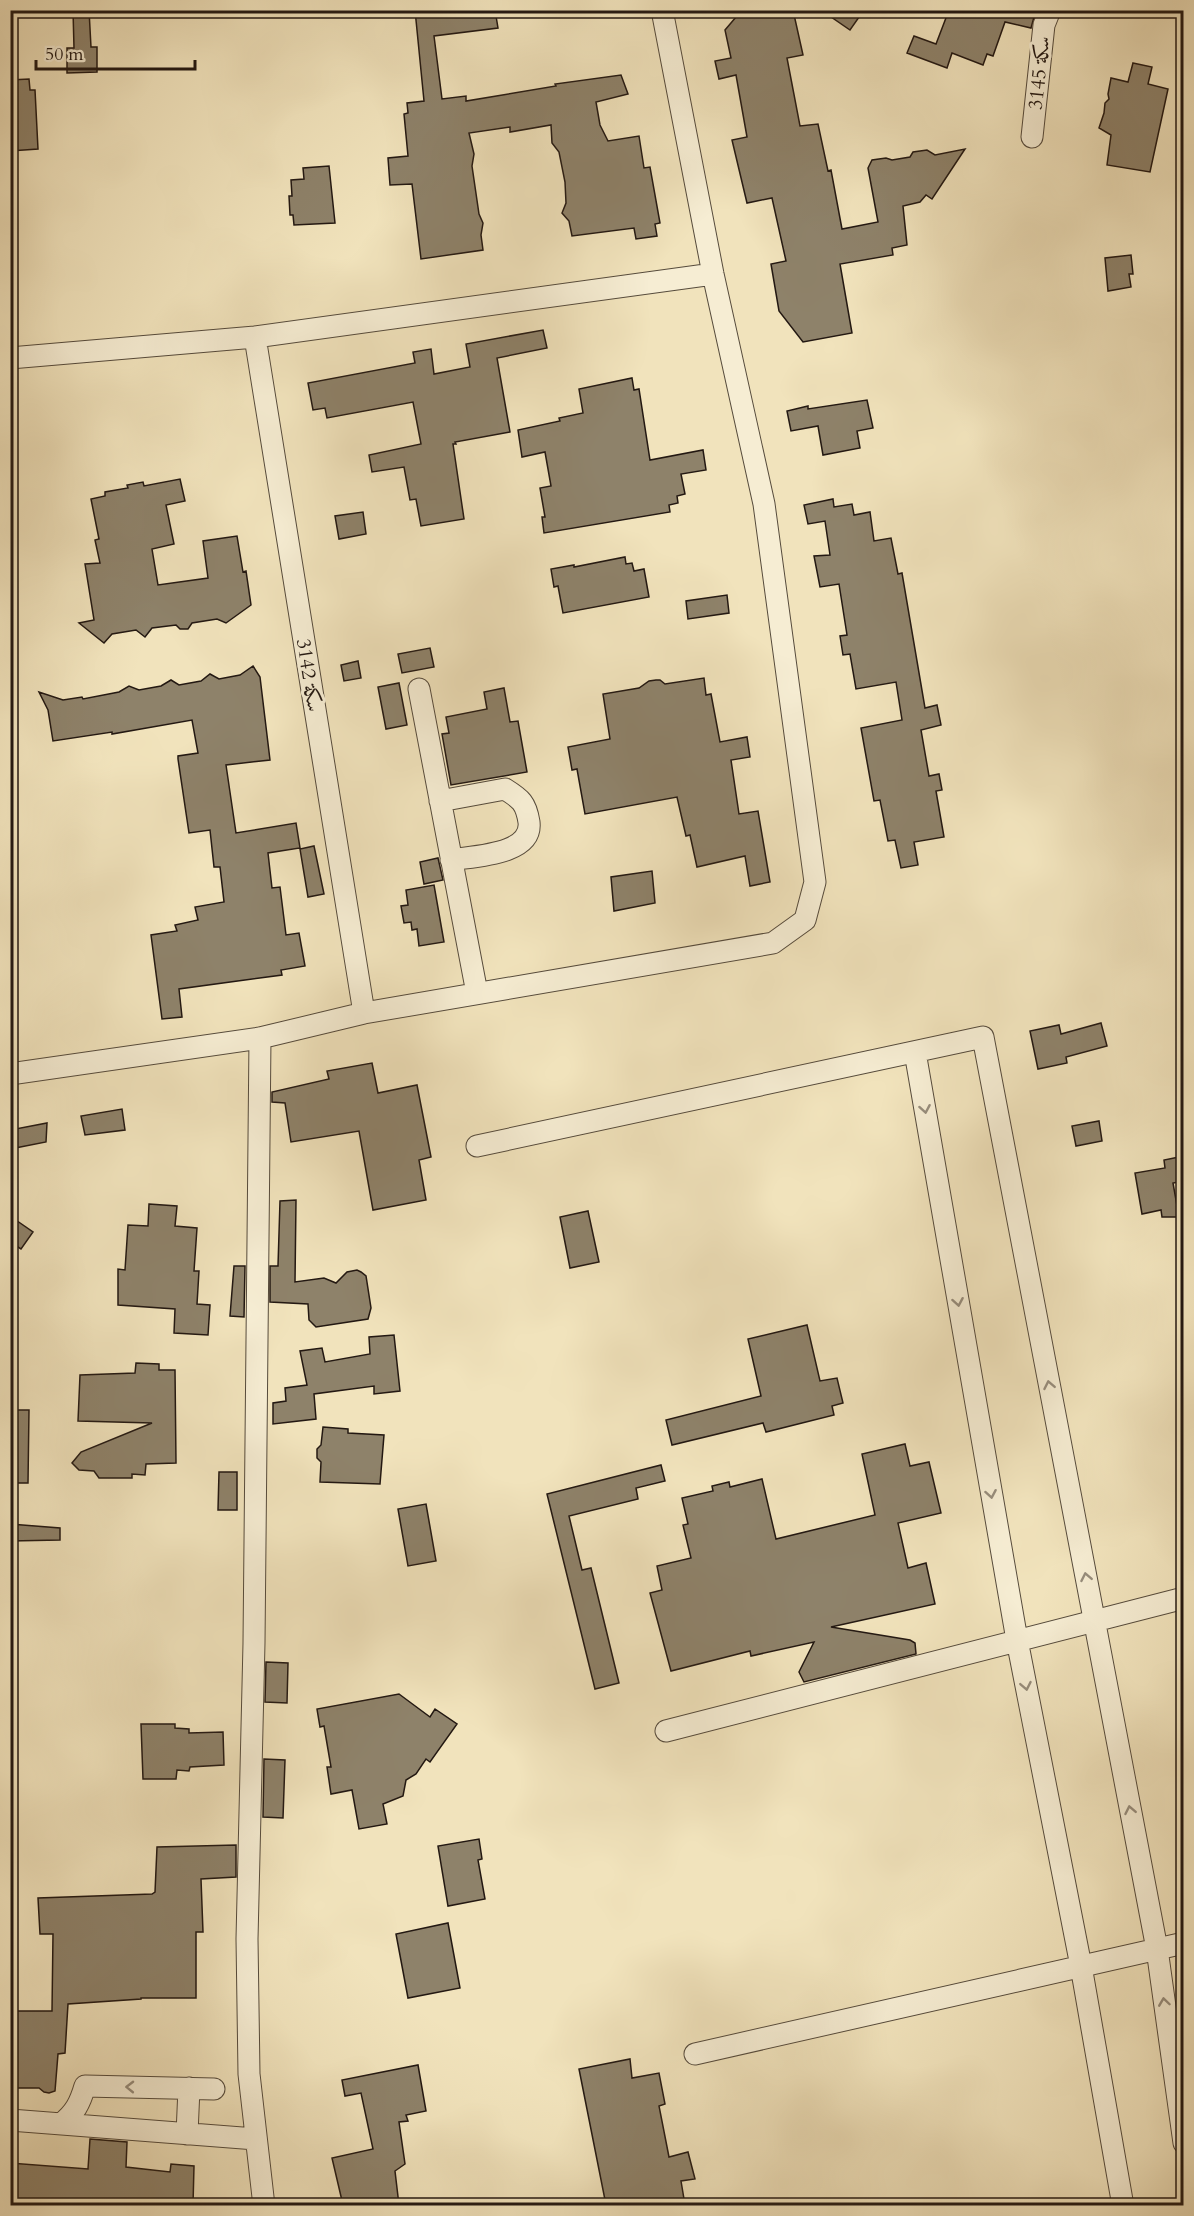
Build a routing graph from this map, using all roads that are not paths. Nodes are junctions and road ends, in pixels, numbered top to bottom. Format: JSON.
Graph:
{"nodes":[{"id":1,"x":662,"y":10,"type":"edge"},
{"id":2,"x":1050,"y":10,"type":"edge"},
{"id":3,"x":1032,"y":137,"type":"dead end"},
{"id":4,"x":713,"y":274,"type":"junction"},
{"id":5,"x":255,"y":337,"type":"junction"},
{"id":6,"x":10,"y":358,"type":"edge"},
{"id":7,"x":419,"y":689,"type":"dead end"},
{"id":8,"x":440,"y":801,"type":"junction"},
{"id":9,"x":451,"y":860,"type":"junction"},
{"id":10,"x":477,"y":993,"type":"junction"},
{"id":11,"x":363,"y":1013,"type":"junction"},
{"id":12,"x":260,"y":1038,"type":"junction"},
{"id":13,"x":915,"y":1052,"type":"junction"},
{"id":14,"x":10,"y":1074,"type":"edge"},
{"id":15,"x":477,"y":1146,"type":"dead end"},
{"id":16,"x":1184,"y":1598,"type":"edge"},
{"id":17,"x":1094,"y":1620,"type":"junction"},
{"id":18,"x":1017,"y":1640,"type":"junction"},
{"id":19,"x":666,"y":1731,"type":"dead end"},
{"id":20,"x":1184,"y":1943,"type":"edge"},
{"id":21,"x":1157,"y":1949,"type":"junction"},
{"id":22,"x":1081,"y":1966,"type":"junction"},
{"id":23,"x":695,"y":2054,"type":"dead end"},
{"id":24,"x":189,"y":2088,"type":"junction"},
{"id":25,"x":214,"y":2089,"type":"dead end"},
{"id":26,"x":10,"y":2121,"type":"edge"},
{"id":27,"x":61,"y":2124,"type":"junction"},
{"id":28,"x":188,"y":2134,"type":"junction"},
{"id":29,"x":256,"y":2139,"type":"junction"},
{"id":30,"x":1184,"y":2143,"type":"edge"},
{"id":31,"x":264,"y":2205,"type":"edge"},
{"id":32,"x":1123,"y":2205,"type":"edge"}],
"edges":[{"from":1,"to":4,"type":"street"},
{"from":2,"to":3,"type":"street","name":"سكة 3145"},
{"from":4,"to":5,"type":"street"},
{"from":4,"to":10,"type":"street"},
{"from":5,"to":6,"type":"street"},
{"from":5,"to":11,"type":"street","name":"سكة 3142"},
{"from":7,"to":8,"type":"street"},
{"from":8,"to":9,"type":"street"},
{"from":8,"to":9,"type":"street"},
{"from":9,"to":10,"type":"street"},
{"from":10,"to":11,"type":"street"},
{"from":11,"to":12,"type":"street"},
{"from":12,"to":14,"type":"street"},
{"from":12,"to":29,"type":"street"},
{"from":13,"to":15,"type":"street"},
{"from":17,"to":13,"type":"street","one_way":true},
{"from":13,"to":18,"type":"street","one_way":true},
{"from":16,"to":17,"type":"street"},
{"from":17,"to":18,"type":"street"},
{"from":21,"to":17,"type":"street","one_way":true},
{"from":18,"to":19,"type":"street"},
{"from":18,"to":22,"type":"street","one_way":true},
{"from":20,"to":21,"type":"street"},
{"from":21,"to":22,"type":"street"},
{"from":30,"to":21,"type":"street","one_way":true},
{"from":22,"to":23,"type":"street"},
{"from":22,"to":32,"type":"street"},
{"from":24,"to":25,"type":"street"},
{"from":24,"to":27,"type":"street","one_way":true},
{"from":24,"to":28,"type":"street"},
{"from":26,"to":27,"type":"street"},
{"from":27,"to":28,"type":"street"},
{"from":28,"to":29,"type":"street"},
{"from":29,"to":31,"type":"street"}]}
